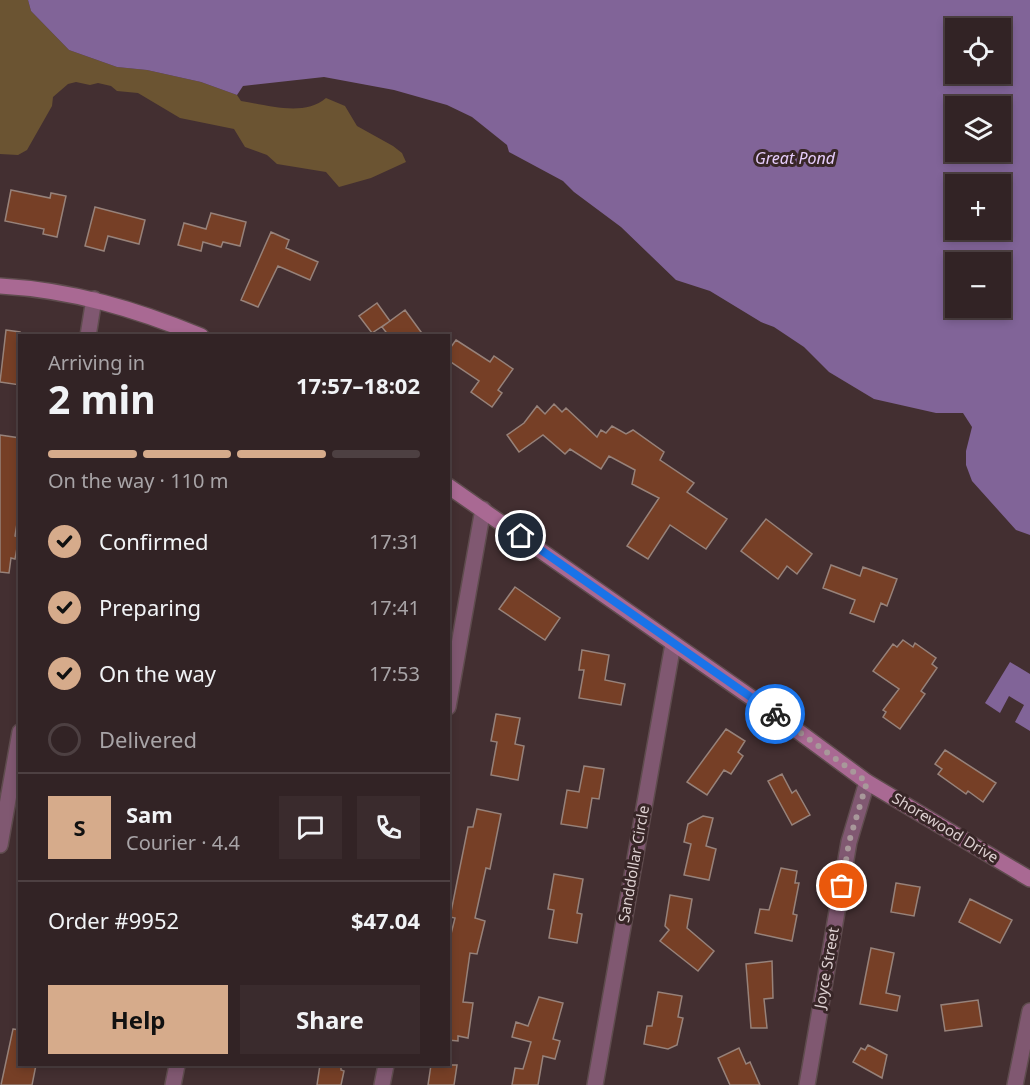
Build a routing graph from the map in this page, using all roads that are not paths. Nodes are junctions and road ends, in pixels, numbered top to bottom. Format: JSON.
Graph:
{"nodes":[{"id":1,"x":0,"y":286,"type":"edge"},
{"id":2,"x":94,"y":299,"type":"junction"},
{"id":3,"x":88,"y":334,"type":"edge"},
{"id":4,"x":195,"y":334,"type":"edge"},
{"id":5,"x":450,"y":487,"type":"edge"},
{"id":6,"x":483,"y":508,"type":"junction"},
{"id":7,"x":673,"y":644,"type":"junction"},
{"id":8,"x":450,"y":696,"type":"edge"},
{"id":9,"x":18,"y":743,"type":"edge"},
{"id":10,"x":867,"y":782,"type":"junction"},
{"id":11,"x":0,"y":845,"type":"edge"},
{"id":12,"x":1030,"y":879,"type":"edge"},
{"id":13,"x":1030,"y":1011,"type":"edge"},
{"id":14,"x":177,"y":1066,"type":"edge"},
{"id":15,"x":386,"y":1066,"type":"edge"},
{"id":16,"x":173,"y":1085,"type":"edge"},
{"id":17,"x":382,"y":1085,"type":"edge"},
{"id":18,"x":595,"y":1085,"type":"edge"},
{"id":19,"x":807,"y":1085,"type":"edge"},
{"id":20,"x":1015,"y":1085,"type":"edge"}],
"edges":[{"from":1,"to":2,"type":"street"},
{"from":2,"to":3,"type":"street"},
{"from":2,"to":4,"type":"street"},
{"from":5,"to":6,"type":"street","name":"Shorewood Drive"},
{"from":6,"to":7,"type":"street","name":"Shorewood Drive"},
{"from":6,"to":8,"type":"street"},
{"from":7,"to":10,"type":"street","name":"Shorewood Drive"},
{"from":7,"to":18,"type":"street","name":"Sanddollar Circle"},
{"from":9,"to":11,"type":"street"},
{"from":10,"to":12,"type":"street","name":"Shorewood Drive"},
{"from":10,"to":19,"type":"street","name":"Joyce Street"},
{"from":13,"to":20,"type":"street"},
{"from":14,"to":16,"type":"street"},
{"from":15,"to":17,"type":"street"}]}
